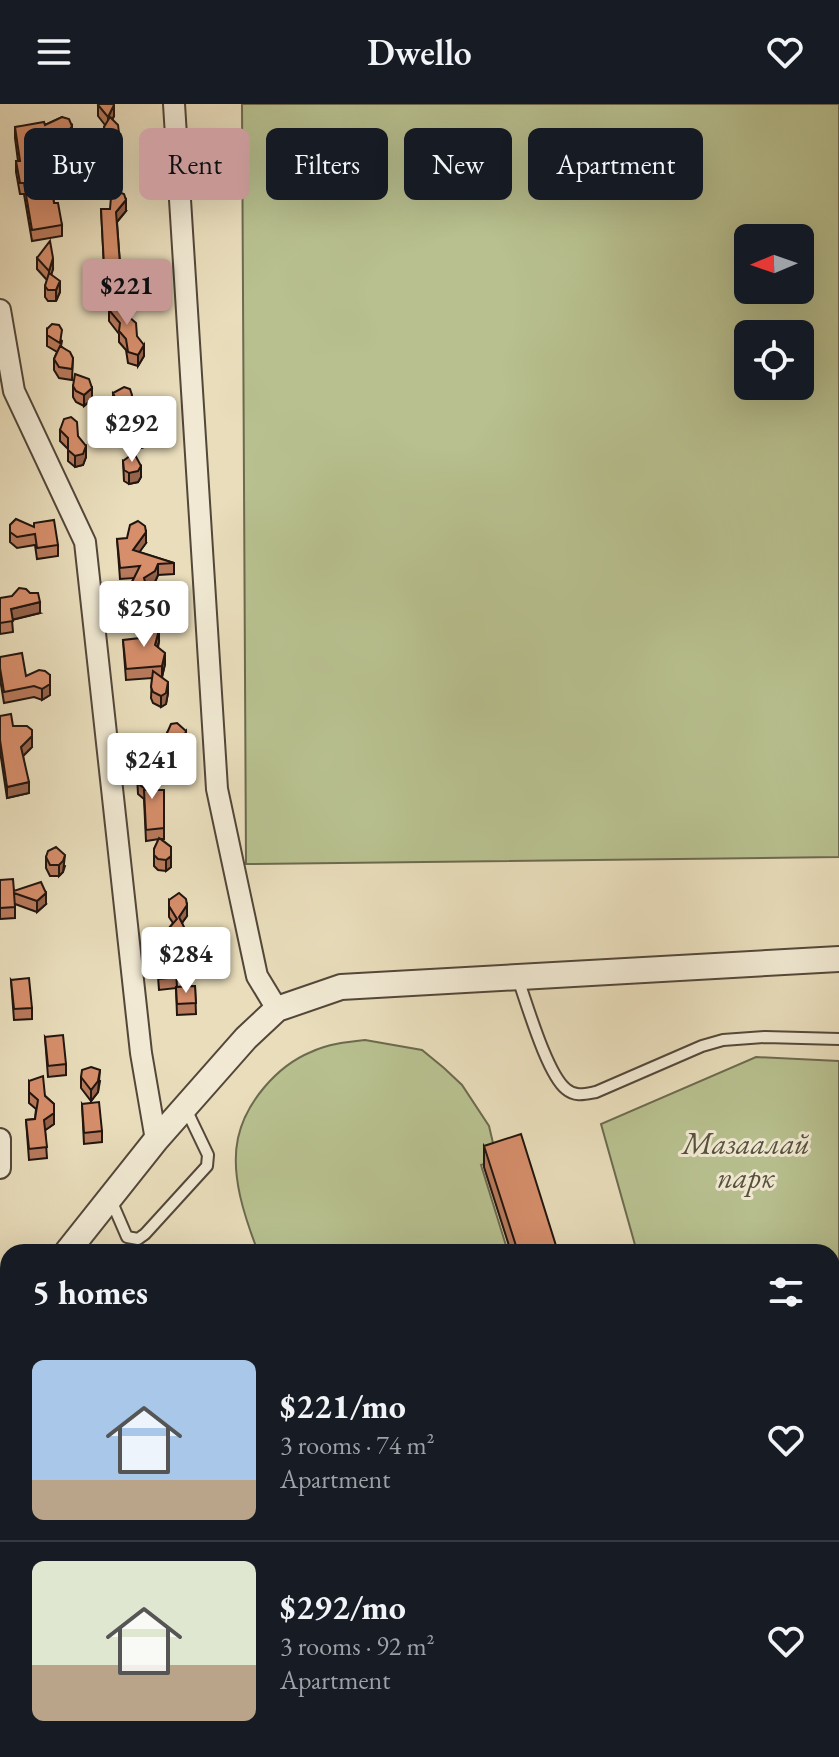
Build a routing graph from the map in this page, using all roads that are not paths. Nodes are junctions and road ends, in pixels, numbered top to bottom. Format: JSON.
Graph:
{"nodes":[{"id":1,"x":174,"y":104,"type":"edge"},
{"id":2,"x":0,"y":310,"type":"edge"},
{"id":3,"x":839,"y":959,"type":"edge"},
{"id":4,"x":517,"y":977,"type":"junction"},
{"id":5,"x":277,"y":1009,"type":"junction"},
{"id":6,"x":839,"y":1039,"type":"edge"},
{"id":7,"x":185,"y":1106,"type":"junction"},
{"id":8,"x":0,"y":1139,"type":"edge"},
{"id":9,"x":156,"y":1140,"type":"junction"},
{"id":10,"x":0,"y":1168,"type":"edge"},
{"id":11,"x":110,"y":1198,"type":"junction"},
{"id":12,"x":73,"y":1244,"type":"edge"}],
"edges":[{"from":1,"to":5,"type":"street"},
{"from":2,"to":9,"type":"street"},
{"from":3,"to":4,"type":"street"},
{"from":4,"to":5,"type":"street"},
{"from":4,"to":6,"type":"lane"},
{"from":5,"to":7,"type":"street"},
{"from":7,"to":9,"type":"street"},
{"from":7,"to":11,"type":"lane"},
{"from":8,"to":10,"type":"street"},
{"from":9,"to":11,"type":"street"},
{"from":11,"to":12,"type":"street"}]}
